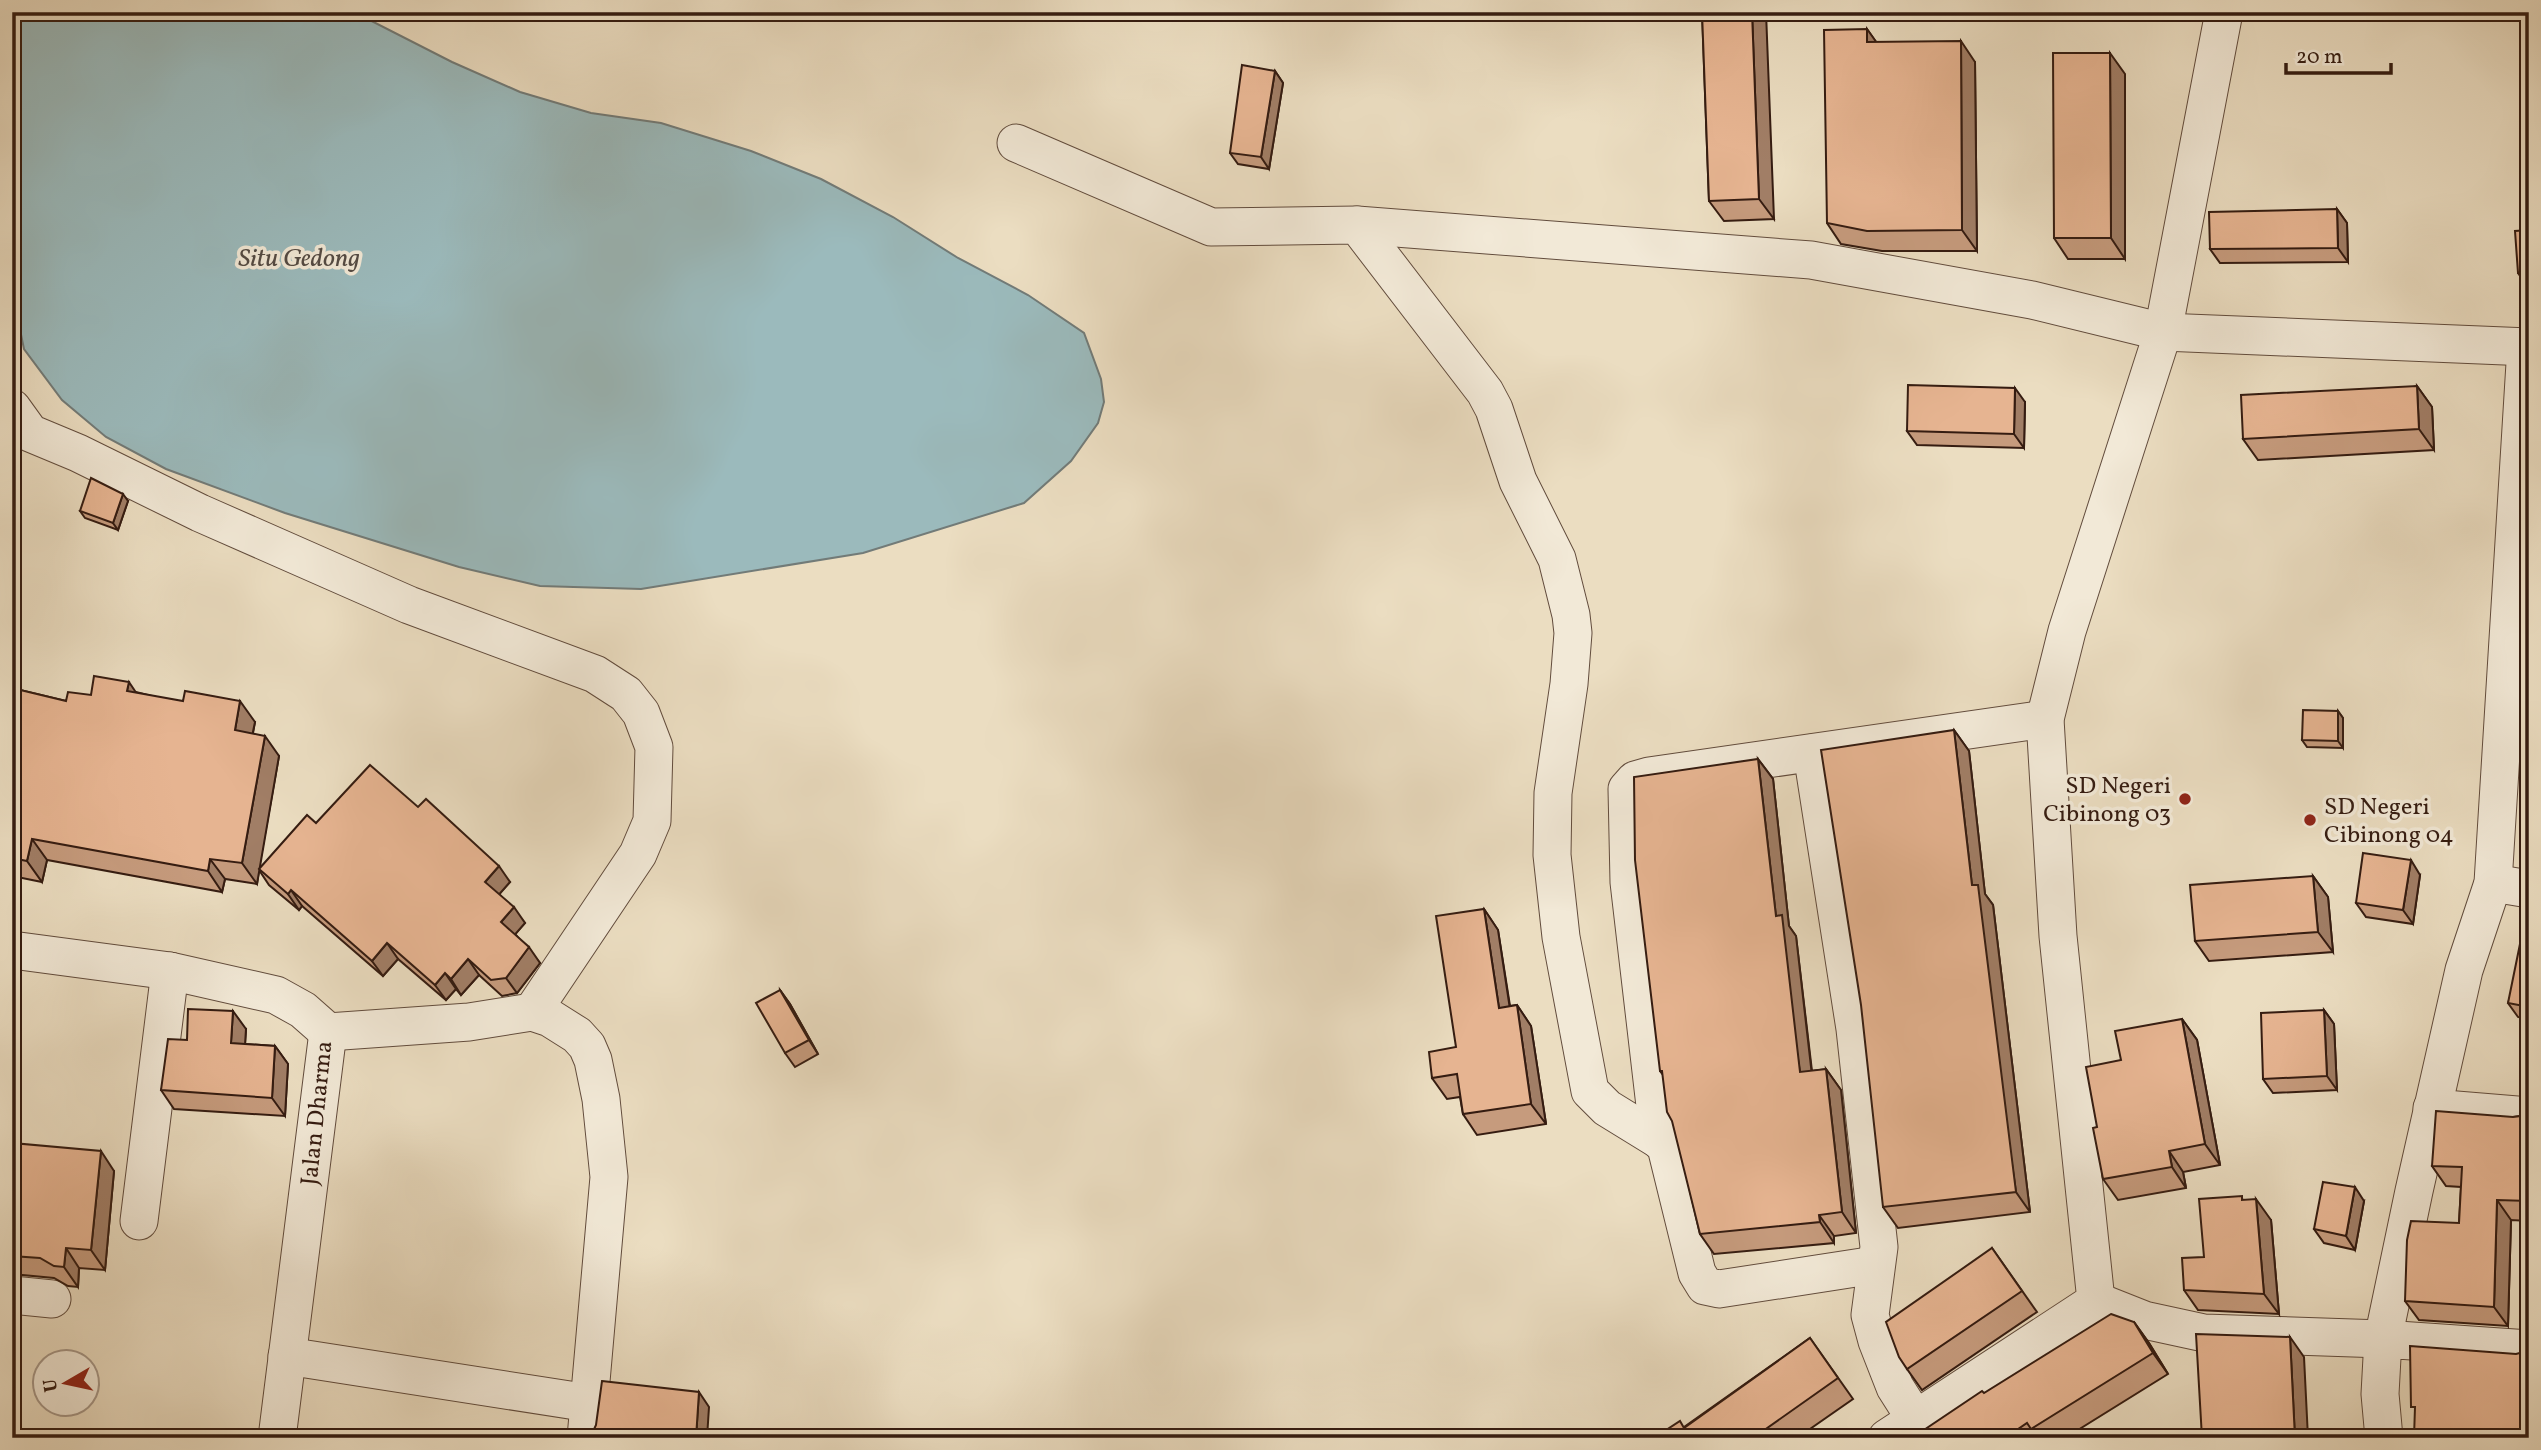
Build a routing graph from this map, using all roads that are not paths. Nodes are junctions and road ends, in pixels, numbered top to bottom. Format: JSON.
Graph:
{"nodes":[{"id":1,"x":2224,"y":12,"type":"edge"},
{"id":2,"x":1016,"y":143,"type":"dead end"},
{"id":3,"x":1357,"y":225,"type":"junction"},
{"id":4,"x":2163,"y":332,"type":"junction"},
{"id":5,"x":2528,"y":346,"type":"edge"},
{"id":6,"x":18,"y":424,"type":"edge"},
{"id":7,"x":2045,"y":719,"type":"junction"},
{"id":8,"x":1812,"y":753,"type":"junction"},
{"id":9,"x":2493,"y":883,"type":"junction"},
{"id":10,"x":2529,"y":889,"type":"edge"},
{"id":11,"x":12,"y":950,"type":"edge"},
{"id":12,"x":170,"y":971,"type":"junction"},
{"id":13,"x":532,"y":1012,"type":"junction"},
{"id":14,"x":328,"y":1032,"type":"junction"},
{"id":15,"x":2432,"y":1108,"type":"junction"},
{"id":16,"x":2529,"y":1116,"type":"edge"},
{"id":17,"x":1659,"y":1140,"type":"junction"},
{"id":18,"x":139,"y":1221,"type":"dead end"},
{"id":19,"x":1875,"y":1265,"type":"junction"},
{"id":20,"x":12,"y":1296,"type":"edge"},
{"id":21,"x":52,"y":1299,"type":"dead end"},
{"id":22,"x":2096,"y":1301,"type":"junction"},
{"id":23,"x":2383,"y":1339,"type":"junction"},
{"id":24,"x":2529,"y":1349,"type":"edge"},
{"id":25,"x":287,"y":1356,"type":"junction"},
{"id":26,"x":587,"y":1420,"type":"edge"},
{"id":27,"x":1901,"y":1429,"type":"edge"},
{"id":28,"x":277,"y":1438,"type":"edge"},
{"id":29,"x":2384,"y":1438,"type":"edge"}],
"edges":[{"from":1,"to":4,"type":"street"},
{"from":2,"to":3,"type":"street"},
{"from":3,"to":4,"type":"street"},
{"from":3,"to":17,"type":"street"},
{"from":4,"to":5,"type":"street"},
{"from":4,"to":7,"type":"street"},
{"from":5,"to":9,"type":"street"},
{"from":6,"to":13,"type":"street"},
{"from":7,"to":8,"type":"street"},
{"from":7,"to":22,"type":"street"},
{"from":8,"to":17,"type":"street"},
{"from":8,"to":19,"type":"street"},
{"from":9,"to":10,"type":"street"},
{"from":9,"to":15,"type":"street"},
{"from":11,"to":12,"type":"street","name":"Jalan Dharma"},
{"from":12,"to":14,"type":"street","name":"Jalan Dharma"},
{"from":12,"to":18,"type":"street"},
{"from":13,"to":14,"type":"street"},
{"from":13,"to":26,"type":"street"},
{"from":14,"to":25,"type":"street","name":"Jalan Dharma"},
{"from":15,"to":16,"type":"street"},
{"from":15,"to":23,"type":"street"},
{"from":17,"to":19,"type":"street"},
{"from":19,"to":27,"type":"street"},
{"from":20,"to":21,"type":"street"},
{"from":22,"to":23,"type":"street"},
{"from":22,"to":27,"type":"street"},
{"from":23,"to":24,"type":"street"},
{"from":23,"to":29,"type":"street"},
{"from":25,"to":26,"type":"street"},
{"from":25,"to":28,"type":"street","name":"Jalan Dharma"}]}
